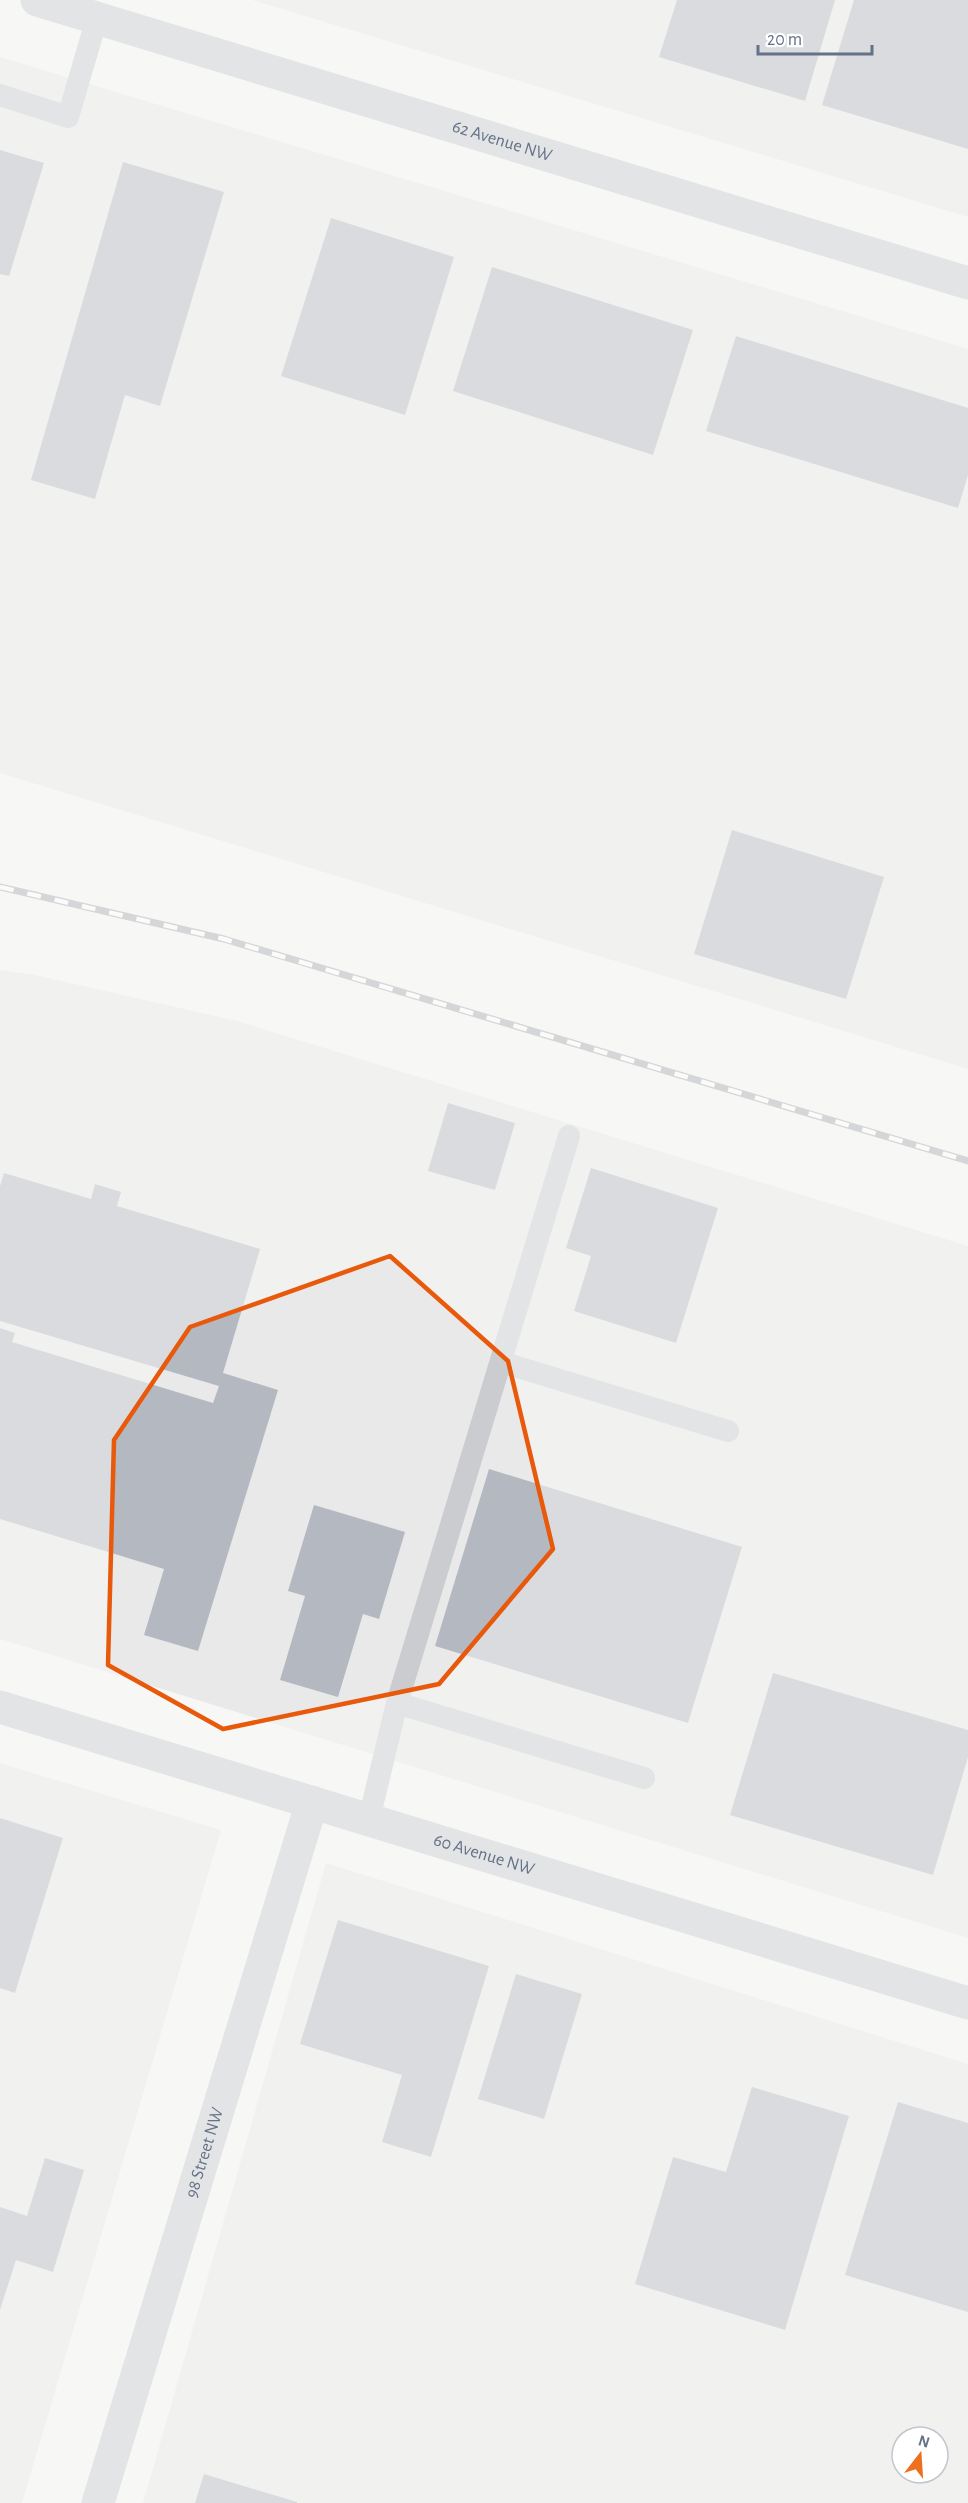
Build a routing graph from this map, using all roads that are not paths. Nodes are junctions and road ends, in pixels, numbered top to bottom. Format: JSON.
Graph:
{"nodes":[{"id":1,"x":37,"y":0,"type":"edge"},
{"id":2,"x":97,"y":18,"type":"junction"},
{"id":3,"x":0,"y":95,"type":"edge"},
{"id":4,"x":968,"y":284,"type":"edge"},
{"id":5,"x":569,"y":1136,"type":"dead end"},
{"id":6,"x":501,"y":1362,"type":"junction"},
{"id":7,"x":728,"y":1431,"type":"dead end"},
{"id":8,"x":398,"y":1703,"type":"junction"},
{"id":9,"x":0,"y":1707,"type":"edge"},
{"id":10,"x":644,"y":1778,"type":"dead end"},
{"id":11,"x":312,"y":1802,"type":"junction"},
{"id":12,"x":369,"y":1819,"type":"junction"},
{"id":13,"x":968,"y":2003,"type":"edge"},
{"id":14,"x":98,"y":2503,"type":"edge"}],
"edges":[{"from":1,"to":2,"type":"street","name":"62 Avenue NW"},
{"from":2,"to":3,"type":"lane"},
{"from":2,"to":4,"type":"street","name":"62 Avenue NW"},
{"from":5,"to":6,"type":"lane"},
{"from":6,"to":7,"type":"lane"},
{"from":6,"to":8,"type":"lane"},
{"from":8,"to":10,"type":"lane"},
{"from":8,"to":12,"type":"lane"},
{"from":9,"to":11,"type":"street","name":"60 Avenue NW"},
{"from":11,"to":12,"type":"street","name":"60 Avenue NW"},
{"from":11,"to":14,"type":"street","name":"98 Street NW"},
{"from":12,"to":13,"type":"street","name":"60 Avenue NW"}]}
